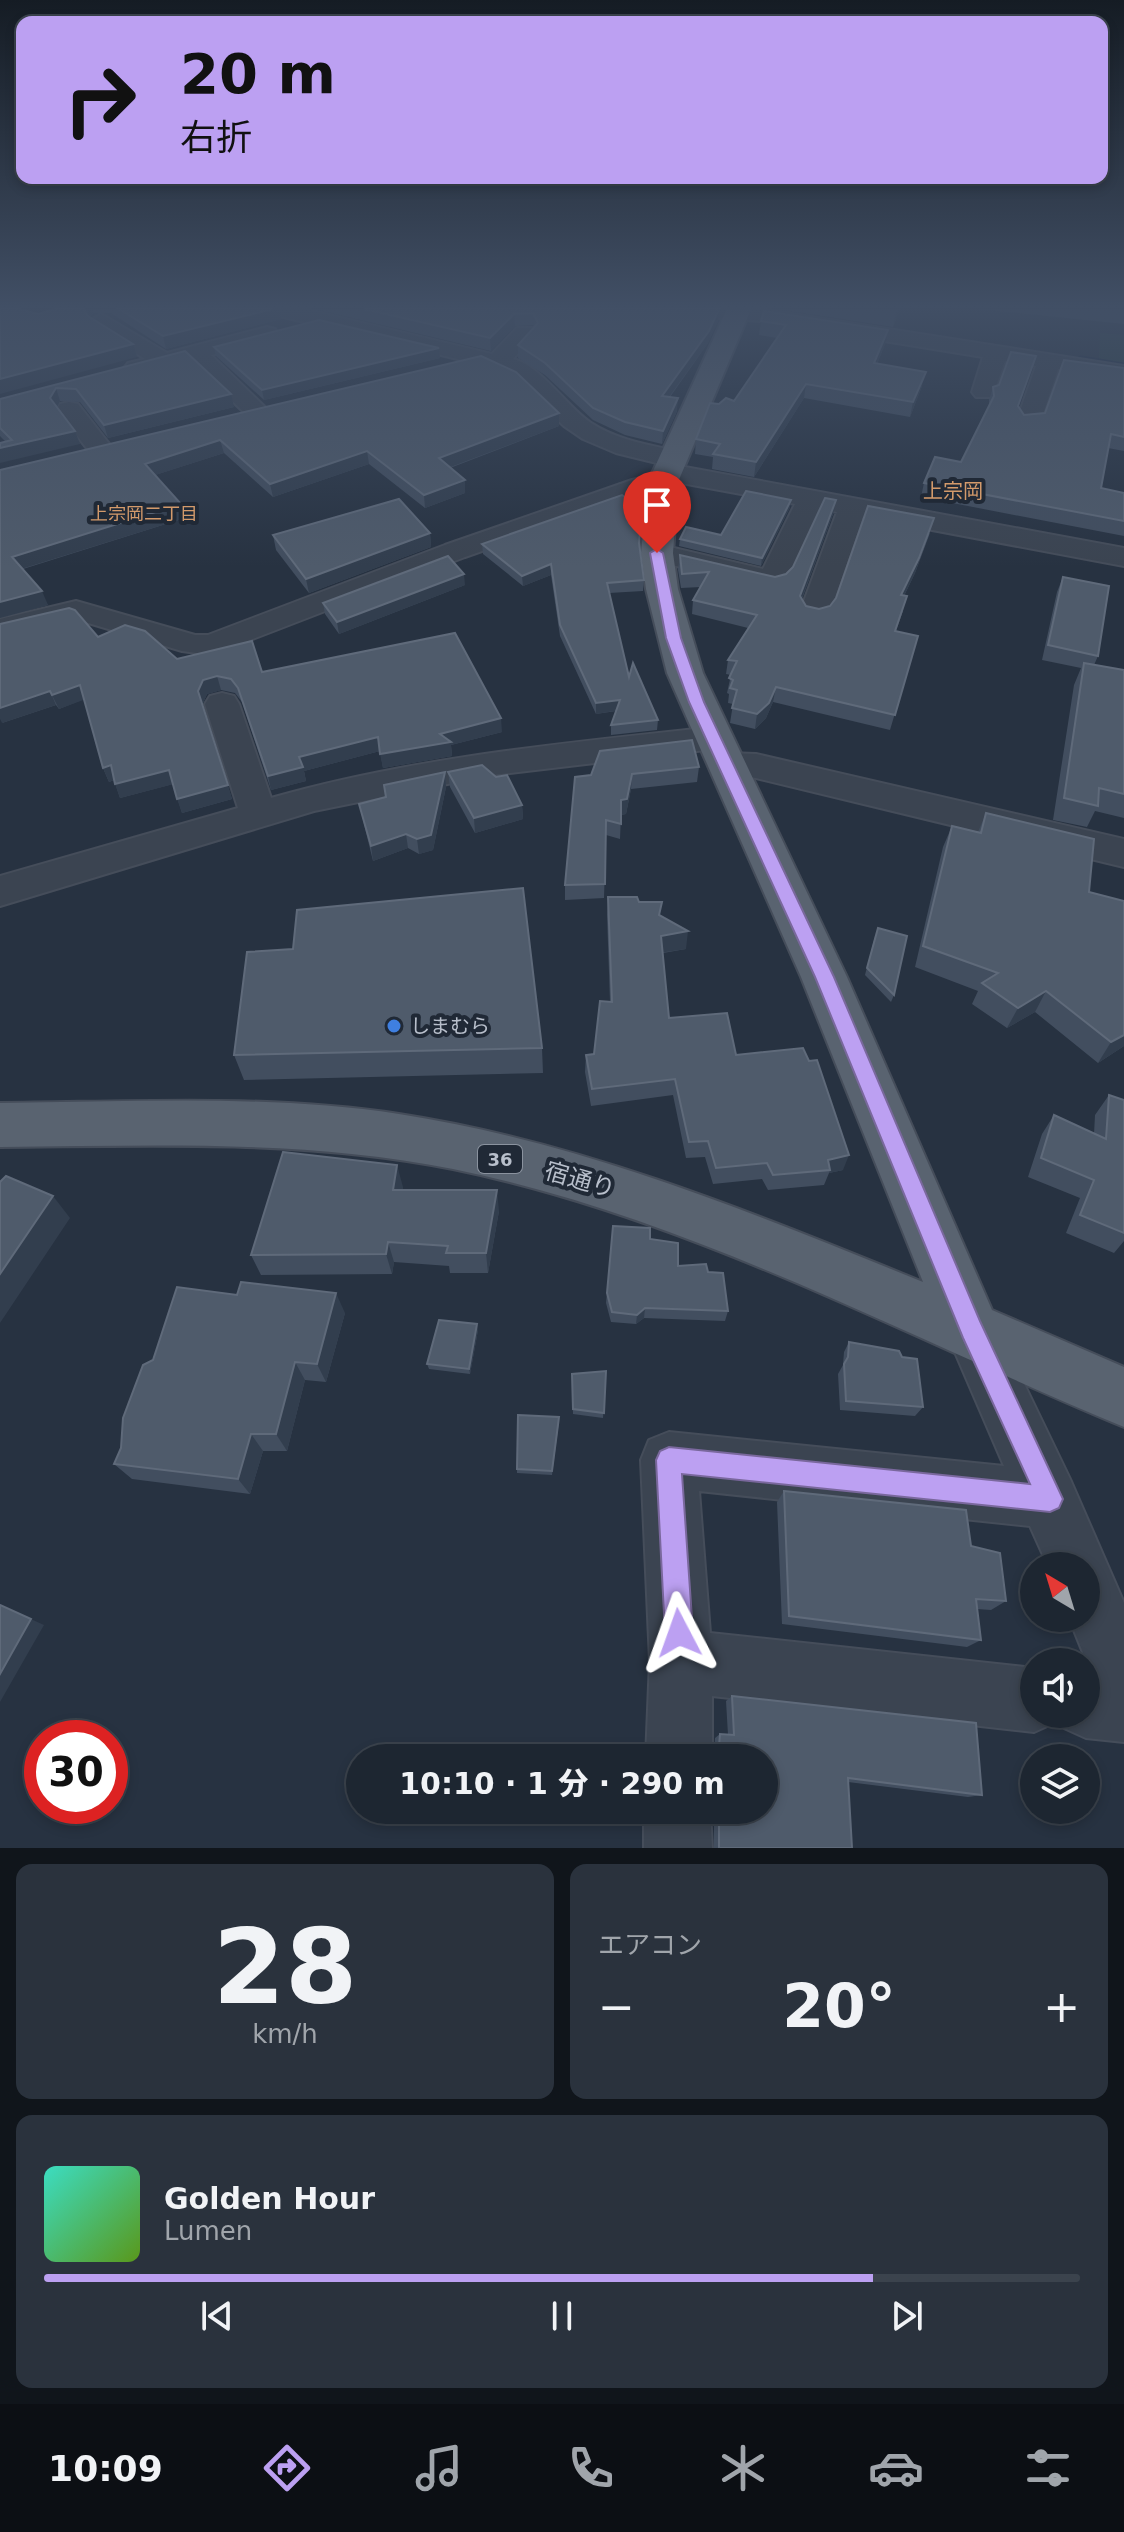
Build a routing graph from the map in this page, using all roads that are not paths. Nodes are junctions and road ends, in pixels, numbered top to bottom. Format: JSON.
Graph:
{"nodes":[{"id":1,"x":69,"y":395,"type":"edge"},
{"id":2,"x":240,"y":395,"type":"edge"},
{"id":3,"x":548,"y":395,"type":"edge"},
{"id":4,"x":700,"y":395,"type":"edge"},
{"id":5,"x":1037,"y":395,"type":"edge"},
{"id":6,"x":287,"y":404,"type":"edge"},
{"id":7,"x":257,"y":411,"type":"junction"},
{"id":8,"x":226,"y":419,"type":"edge"},
{"id":9,"x":1029,"y":420,"type":"edge"},
{"id":10,"x":127,"y":443,"type":"edge"},
{"id":11,"x":101,"y":450,"type":"junction"},
{"id":12,"x":71,"y":457,"type":"edge"},
{"id":13,"x":667,"y":471,"type":"junction"},
{"id":14,"x":811,"y":498,"type":"junction"},
{"id":15,"x":853,"y":507,"type":"junction"},
{"id":16,"x":657,"y":553,"type":"junction"},
{"id":17,"x":1124,"y":557,"type":"edge"},
{"id":18,"x":815,"y":612,"type":"edge"},
{"id":19,"x":0,"y":628,"type":"edge"},
{"id":20,"x":222,"y":704,"type":"dead end"},
{"id":21,"x":721,"y":752,"type":"junction"},
{"id":22,"x":258,"y":813,"type":"junction"},
{"id":23,"x":1124,"y":853,"type":"edge"},
{"id":24,"x":0,"y":891,"type":"edge"},
{"id":25,"x":0,"y":1125,"type":"edge"},
{"id":26,"x":971,"y":1329,"type":"junction"},
{"id":27,"x":1124,"y":1397,"type":"edge"},
{"id":28,"x":1050,"y":1499,"type":"junction"},
{"id":29,"x":1072,"y":1552,"type":"edge"},
{"id":30,"x":1100,"y":1619,"type":"edge"},
{"id":31,"x":681,"y":1661,"type":"junction"},
{"id":32,"x":1124,"y":1677,"type":"edge"},
{"id":33,"x":1020,"y":1698,"type":"edge"},
{"id":34,"x":1100,"y":1707,"type":"edge"},
{"id":35,"x":1124,"y":1710,"type":"edge"},
{"id":36,"x":679,"y":1744,"type":"edge"},
{"id":37,"x":677,"y":1824,"type":"edge"},
{"id":38,"x":678,"y":1848,"type":"edge"}],
"edges":[{"from":1,"to":11,"type":"street"},
{"from":2,"to":7,"type":"street"},
{"from":3,"to":13,"type":"street"},
{"from":4,"to":13,"type":"main road"},
{"from":5,"to":9,"type":"street"},
{"from":6,"to":7,"type":"street"},
{"from":7,"to":8,"type":"street"},
{"from":10,"to":11,"type":"street"},
{"from":11,"to":12,"type":"street"},
{"from":13,"to":14,"type":"street"},
{"from":13,"to":16,"type":"main road"},
{"from":13,"to":19,"type":"street"},
{"from":14,"to":15,"type":"street"},
{"from":14,"to":16,"type":"street"},
{"from":15,"to":17,"type":"street"},
{"from":15,"to":18,"type":"street"},
{"from":16,"to":21,"type":"main road"},
{"from":20,"to":22,"type":"street"},
{"from":21,"to":22,"type":"street"},
{"from":21,"to":23,"type":"street"},
{"from":21,"to":26,"type":"main road"},
{"from":22,"to":24,"type":"street"},
{"from":25,"to":26,"type":"main road","name":"宿通り","number":"36"},
{"from":26,"to":27,"type":"main road","name":"宿通り","number":"36"},
{"from":26,"to":28,"type":"street"},
{"from":28,"to":29,"type":"street"},
{"from":28,"to":31,"type":"street"},
{"from":30,"to":32,"type":"street"},
{"from":31,"to":33,"type":"street"},
{"from":31,"to":36,"type":"street"},
{"from":34,"to":35,"type":"street"},
{"from":37,"to":38,"type":"street"}]}
